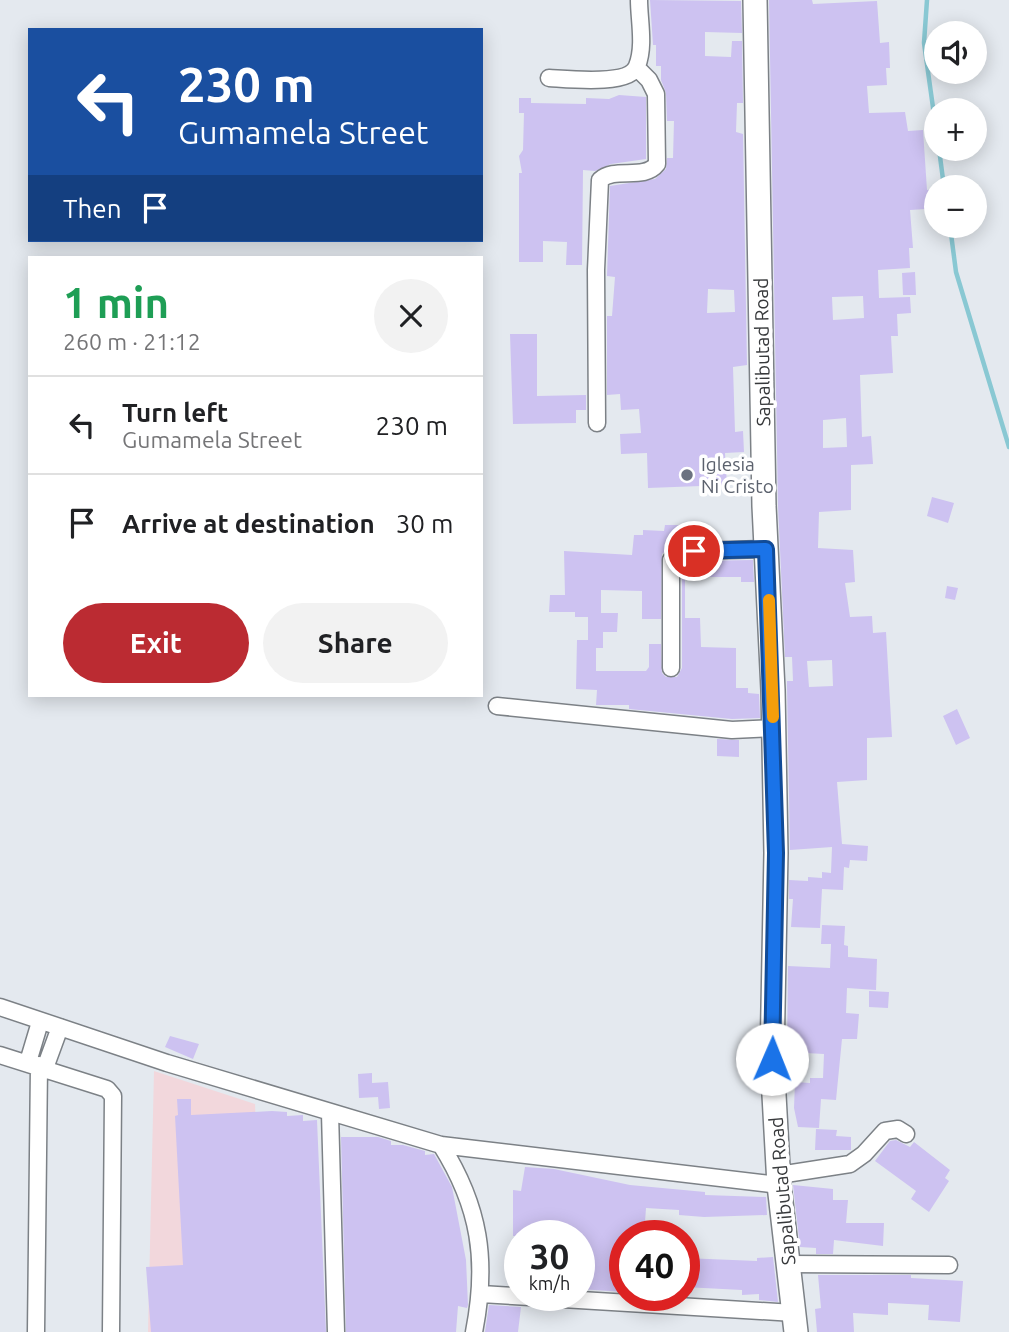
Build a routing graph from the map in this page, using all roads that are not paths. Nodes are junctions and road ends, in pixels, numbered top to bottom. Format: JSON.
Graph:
{"nodes":[{"id":1,"x":639,"y":0,"type":"edge"},
{"id":2,"x":755,"y":0,"type":"edge"},
{"id":3,"x":637,"y":68,"type":"junction"},
{"id":4,"x":549,"y":78,"type":"dead end"},
{"id":5,"x":597,"y":423,"type":"dead end"},
{"id":6,"x":766,"y":549,"type":"junction"},
{"id":7,"x":671,"y":668,"type":"dead end"},
{"id":8,"x":497,"y":706,"type":"dead end"},
{"id":9,"x":773,"y":728,"type":"junction"},
{"id":10,"x":0,"y":1007,"type":"edge"},
{"id":11,"x":40,"y":1022,"type":"junction"},
{"id":12,"x":60,"y":1027,"type":"junction"},
{"id":13,"x":0,"y":1055,"type":"edge"},
{"id":14,"x":37,"y":1065,"type":"junction"},
{"id":15,"x":330,"y":1113,"type":"junction"},
{"id":16,"x":906,"y":1134,"type":"dead end"},
{"id":17,"x":441,"y":1145,"type":"junction"},
{"id":18,"x":779,"y":1180,"type":"junction"},
{"id":19,"x":788,"y":1264,"type":"junction"},
{"id":20,"x":949,"y":1265,"type":"dead end"},
{"id":21,"x":481,"y":1294,"type":"junction"},
{"id":22,"x":795,"y":1322,"type":"edge"},
{"id":23,"x":36,"y":1332,"type":"edge"},
{"id":24,"x":111,"y":1332,"type":"edge"},
{"id":25,"x":335,"y":1332,"type":"edge"},
{"id":26,"x":474,"y":1332,"type":"edge"}],
"edges":[{"from":1,"to":3,"type":"street"},
{"from":2,"to":6,"type":"street","name":"Sapalibutad Road"},
{"from":3,"to":4,"type":"street"},
{"from":3,"to":5,"type":"street"},
{"from":6,"to":7,"type":"street"},
{"from":6,"to":9,"type":"street","name":"Sapalibutad Road"},
{"from":8,"to":9,"type":"street"},
{"from":9,"to":18,"type":"street","name":"Sapalibutad Road"},
{"from":10,"to":11,"type":"street"},
{"from":11,"to":12,"type":"street"},
{"from":11,"to":14,"type":"street"},
{"from":12,"to":14,"type":"street"},
{"from":12,"to":15,"type":"street"},
{"from":13,"to":14,"type":"street"},
{"from":14,"to":23,"type":"street"},
{"from":14,"to":24,"type":"street"},
{"from":15,"to":17,"type":"street"},
{"from":15,"to":25,"type":"street"},
{"from":16,"to":18,"type":"street"},
{"from":17,"to":18,"type":"street"},
{"from":17,"to":21,"type":"street"},
{"from":18,"to":19,"type":"street","name":"Sapalibutad Road"},
{"from":19,"to":20,"type":"street"},
{"from":19,"to":22,"type":"street","name":"Sapalibutad Road"},
{"from":21,"to":22,"type":"street"},
{"from":21,"to":26,"type":"street"}]}
